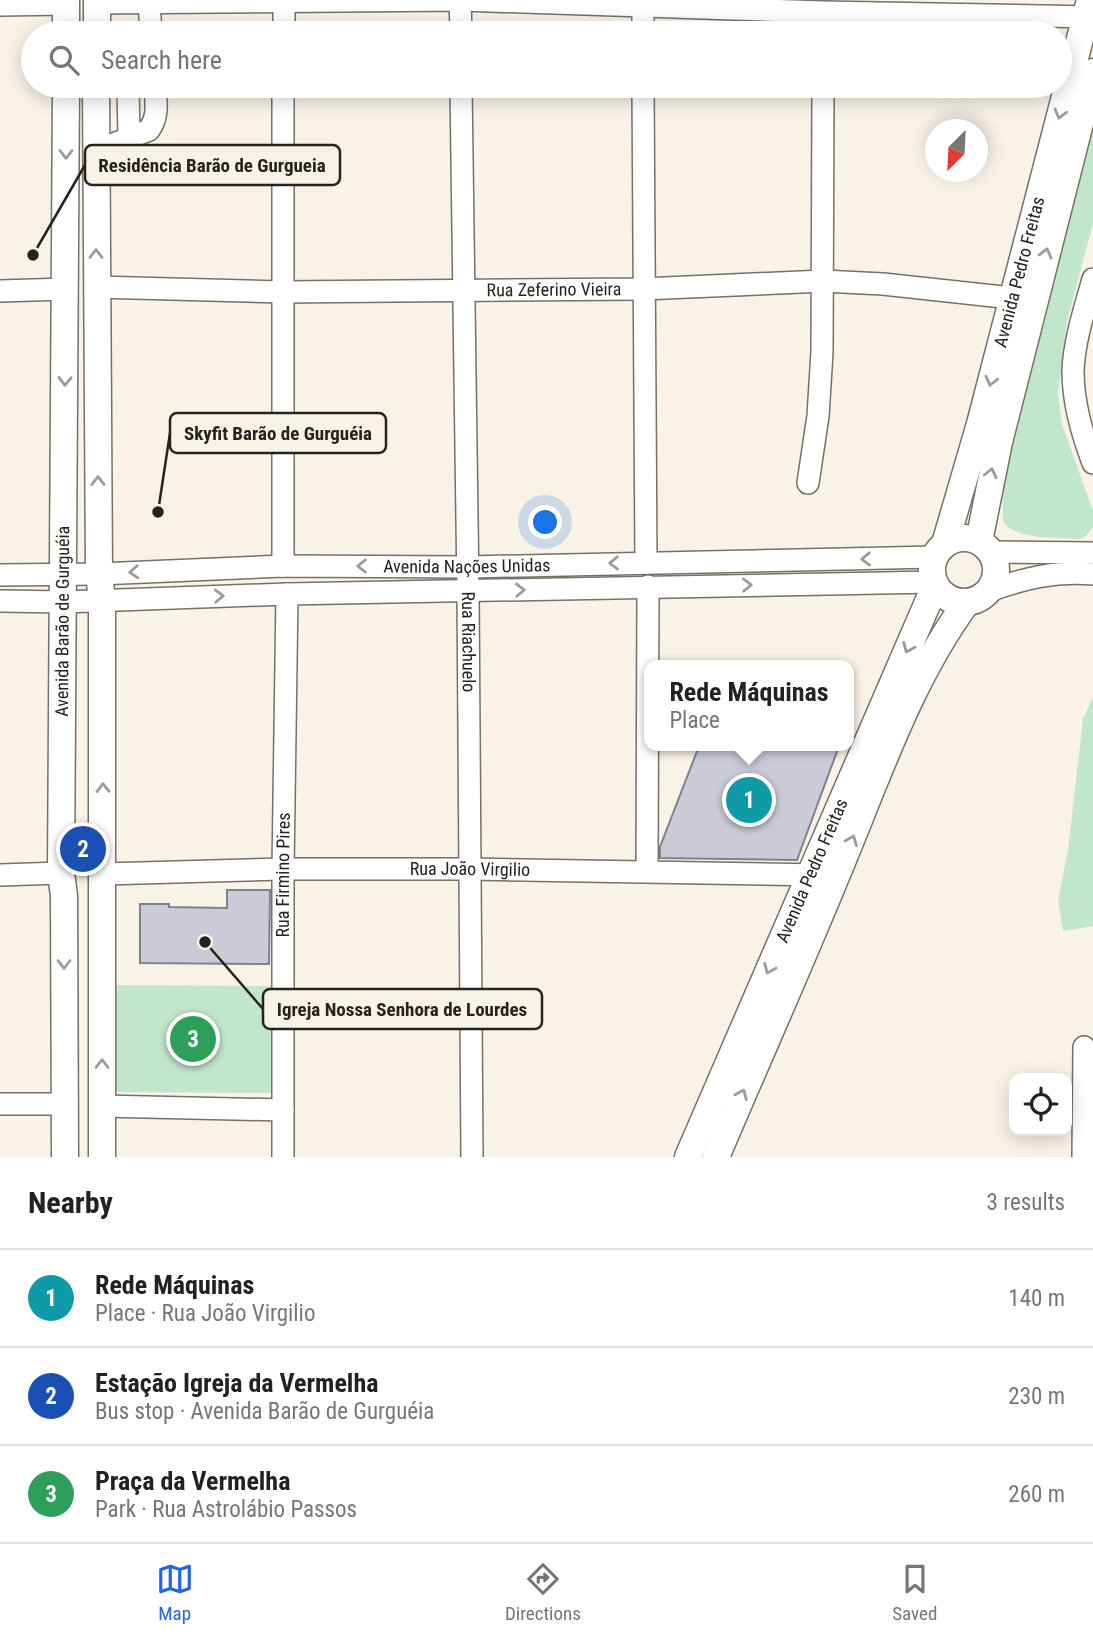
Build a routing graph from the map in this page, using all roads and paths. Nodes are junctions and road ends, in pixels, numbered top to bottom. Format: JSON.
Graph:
{"nodes":[{"id":1,"x":460,"y":0,"type":"edge"},
{"id":2,"x":284,"y":1,"type":"edge"},
{"id":3,"x":66,"y":2,"type":"edge"},
{"id":4,"x":149,"y":3,"type":"junction"},
{"id":5,"x":643,"y":3,"type":"edge"},
{"id":6,"x":0,"y":5,"type":"edge"},
{"id":7,"x":978,"y":8,"type":"edge"},
{"id":8,"x":1089,"y":11,"type":"edge"},
{"id":9,"x":823,"y":15,"type":"edge"},
{"id":10,"x":100,"y":19,"type":"edge"},
{"id":11,"x":66,"y":21,"type":"edge"},
{"id":12,"x":150,"y":21,"type":"edge"},
{"id":13,"x":284,"y":21,"type":"edge"},
{"id":14,"x":461,"y":21,"type":"edge"},
{"id":15,"x":643,"y":21,"type":"edge"},
{"id":16,"x":1093,"y":72,"type":"edge"},
{"id":17,"x":1072,"y":74,"type":"edge"},
{"id":18,"x":66,"y":98,"type":"edge"},
{"id":19,"x":96,"y":98,"type":"edge"},
{"id":20,"x":128,"y":98,"type":"edge"},
{"id":21,"x":156,"y":98,"type":"edge"},
{"id":22,"x":283,"y":98,"type":"edge"},
{"id":23,"x":461,"y":98,"type":"edge"},
{"id":24,"x":643,"y":98,"type":"edge"},
{"id":25,"x":823,"y":98,"type":"edge"},
{"id":26,"x":1066,"y":98,"type":"edge"},
{"id":27,"x":129,"y":138,"type":"junction"},
{"id":28,"x":96,"y":151,"type":"junction"},
{"id":29,"x":823,"y":281,"type":"junction"},
{"id":30,"x":1093,"y":282,"type":"edge"},
{"id":31,"x":96,"y":287,"type":"junction"},
{"id":32,"x":66,"y":289,"type":"junction"},
{"id":33,"x":464,"y":289,"type":"junction"},
{"id":34,"x":643,"y":289,"type":"junction"},
{"id":35,"x":0,"y":291,"type":"edge"},
{"id":36,"x":282,"y":292,"type":"junction"},
{"id":37,"x":1012,"y":298,"type":"junction"},
{"id":38,"x":1093,"y":463,"type":"edge"},
{"id":39,"x":808,"y":483,"type":"dead end"},
{"id":40,"x":985,"y":546,"type":"junction"},
{"id":41,"x":1093,"y":553,"type":"edge"},
{"id":42,"x":646,"y":563,"type":"junction"},
{"id":43,"x":282,"y":566,"type":"junction"},
{"id":44,"x":468,"y":567,"type":"junction"},
{"id":45,"x":937,"y":567,"type":"junction"},
{"id":46,"x":1093,"y":574,"type":"edge"},
{"id":47,"x":0,"y":575,"type":"edge"},
{"id":48,"x":63,"y":575,"type":"junction"},
{"id":49,"x":648,"y":586,"type":"junction"},
{"id":50,"x":100,"y":587,"type":"junction"},
{"id":51,"x":468,"y":592,"type":"junction"},
{"id":52,"x":287,"y":594,"type":"junction"},
{"id":53,"x":978,"y":597,"type":"junction"},
{"id":54,"x":0,"y":601,"type":"edge"},
{"id":55,"x":64,"y":601,"type":"junction"},
{"id":56,"x":648,"y":660,"type":"edge"},
{"id":57,"x":647,"y":751,"type":"edge"},
{"id":58,"x":283,"y":869,"type":"junction"},
{"id":59,"x":471,"y":869,"type":"junction"},
{"id":60,"x":647,"y":870,"type":"junction"},
{"id":61,"x":61,"y":873,"type":"junction"},
{"id":62,"x":103,"y":874,"type":"junction"},
{"id":63,"x":0,"y":875,"type":"edge"},
{"id":64,"x":824,"y":875,"type":"junction"},
{"id":65,"x":1084,"y":1047,"type":"dead end"},
{"id":66,"x":0,"y":1104,"type":"edge"},
{"id":67,"x":64,"y":1104,"type":"junction"},
{"id":68,"x":102,"y":1107,"type":"junction"},
{"id":69,"x":283,"y":1110,"type":"junction"},
{"id":70,"x":65,"y":1157,"type":"edge"},
{"id":71,"x":102,"y":1157,"type":"edge"},
{"id":72,"x":283,"y":1157,"type":"edge"},
{"id":73,"x":472,"y":1157,"type":"edge"},
{"id":74,"x":688,"y":1157,"type":"edge"},
{"id":75,"x":716,"y":1157,"type":"edge"},
{"id":76,"x":1083,"y":1157,"type":"edge"}],
"edges":[{"from":1,"to":2,"type":"street"},
{"from":1,"to":5,"type":"street"},
{"from":1,"to":14,"type":"street"},
{"from":2,"to":4,"type":"street"},
{"from":2,"to":13,"type":"street"},
{"from":3,"to":6,"type":"street"},
{"from":3,"to":11,"type":"main road"},
{"from":4,"to":10,"type":"street"},
{"from":4,"to":12,"type":"street"},
{"from":5,"to":9,"type":"street"},
{"from":5,"to":15,"type":"street"},
{"from":7,"to":8,"type":"street"},
{"from":7,"to":9,"type":"street"},
{"from":8,"to":17,"type":"main road","name":"Avenida Pedro Freitas","one_way":true},
{"from":40,"to":16,"type":"main road","name":"Avenida Pedro Freitas","one_way":true},
{"from":18,"to":32,"type":"main road","name":"Avenida Barão de Gurguéia","one_way":true},
{"from":19,"to":28,"type":"main road","name":"Avenida Barão de Gurguéia"},
{"from":20,"to":27,"type":"street"},
{"from":21,"to":27,"type":"street"},
{"from":22,"to":36,"type":"street"},
{"from":23,"to":33,"type":"street","name":"Rua Riachuelo"},
{"from":24,"to":34,"type":"street"},
{"from":25,"to":29,"type":"street"},
{"from":26,"to":37,"type":"main road","name":"Avenida Pedro Freitas","one_way":true},
{"from":27,"to":28,"type":"street"},
{"from":31,"to":28,"type":"main road","name":"Avenida Barão de Gurguéia","one_way":true},
{"from":29,"to":34,"type":"street","name":"Rua Zeferino Vieira"},
{"from":29,"to":37,"type":"street","name":"Rua Zeferino Vieira"},
{"from":29,"to":39,"type":"street"},
{"from":30,"to":38,"type":"street"},
{"from":31,"to":36,"type":"street","name":"Rua Zeferino Vieira"},
{"from":50,"to":31,"type":"main road","name":"Avenida Barão de Gurguéia","one_way":true},
{"from":32,"to":35,"type":"street"},
{"from":32,"to":48,"type":"main road","name":"Avenida Barão de Gurguéia","one_way":true},
{"from":33,"to":34,"type":"street","name":"Rua Zeferino Vieira"},
{"from":33,"to":36,"type":"street","name":"Rua Zeferino Vieira"},
{"from":33,"to":44,"type":"street","name":"Rua Riachuelo"},
{"from":34,"to":42,"type":"street"},
{"from":36,"to":43,"type":"street"},
{"from":37,"to":45,"type":"main road","name":"Avenida Pedro Freitas","one_way":true},
{"from":40,"to":41,"type":"street"},
{"from":40,"to":45,"type":"main road"},
{"from":40,"to":53,"type":"main road"},
{"from":42,"to":44,"type":"street","name":"Avenida Nações Unidas","one_way":true},
{"from":45,"to":42,"type":"street","name":"Avenida Nações Unidas","one_way":true},
{"from":44,"to":43,"type":"street","name":"Avenida Nações Unidas","one_way":true},
{"from":43,"to":50,"type":"street","name":"Avenida Nações Unidas","one_way":true},
{"from":44,"to":51,"type":"street","name":"Rua Riachuelo"},
{"from":49,"to":45,"type":"street","name":"Avenida Nações Unidas","one_way":true},
{"from":45,"to":53,"type":"main road"},
{"from":45,"to":64,"type":"main road","name":"Avenida Pedro Freitas","one_way":true},
{"from":46,"to":53,"type":"street"},
{"from":47,"to":48,"type":"street","name":"Avenida Nações Unidas"},
{"from":48,"to":50,"type":"street","name":"Avenida Nações Unidas"},
{"from":48,"to":55,"type":"main road","name":"Avenida Barão de Gurguéia"},
{"from":51,"to":49,"type":"street","name":"Avenida Nações Unidas","one_way":true},
{"from":49,"to":56,"type":"street"},
{"from":50,"to":52,"type":"street","name":"Avenida Nações Unidas","one_way":true},
{"from":50,"to":55,"type":"street","name":"Avenida Nações Unidas"},
{"from":62,"to":50,"type":"main road","name":"Avenida Barão de Gurguéia","one_way":true},
{"from":51,"to":52,"type":"street","name":"Avenida Nações Unidas"},
{"from":51,"to":59,"type":"street","name":"Rua Riachuelo"},
{"from":52,"to":58,"type":"street","name":"Rua Firmino Pires"},
{"from":64,"to":53,"type":"main road","name":"Avenida Pedro Freitas","one_way":true},
{"from":54,"to":55,"type":"street","name":"Avenida Nações Unidas"},
{"from":55,"to":61,"type":"main road","name":"Avenida Barão de Gurguéia"},
{"from":57,"to":60,"type":"street"},
{"from":58,"to":59,"type":"street","name":"Rua João Virgilio"},
{"from":58,"to":62,"type":"street","name":"Rua João Virgilio"},
{"from":58,"to":69,"type":"street","name":"Rua Firmino Pires"},
{"from":59,"to":60,"type":"street","name":"Rua João Virgilio"},
{"from":59,"to":73,"type":"street","name":"Rua Riachuelo"},
{"from":60,"to":64,"type":"street","name":"Rua João Virgilio"},
{"from":61,"to":63,"type":"street"},
{"from":61,"to":67,"type":"main road","name":"Avenida Barão de Gurguéia","one_way":true},
{"from":68,"to":62,"type":"main road","name":"Avenida Barão de Gurguéia","one_way":true},
{"from":64,"to":74,"type":"main road","name":"Avenida Pedro Freitas","one_way":true},
{"from":75,"to":64,"type":"main road","name":"Avenida Pedro Freitas","one_way":true},
{"from":65,"to":76,"type":"street"},
{"from":66,"to":67,"type":"street"},
{"from":67,"to":70,"type":"main road","name":"Avenida Barão de Gurguéia"},
{"from":68,"to":69,"type":"street"},
{"from":68,"to":71,"type":"main road","name":"Avenida Barão de Gurguéia"},
{"from":69,"to":72,"type":"street","name":"Rua Firmino Pires"}]}
